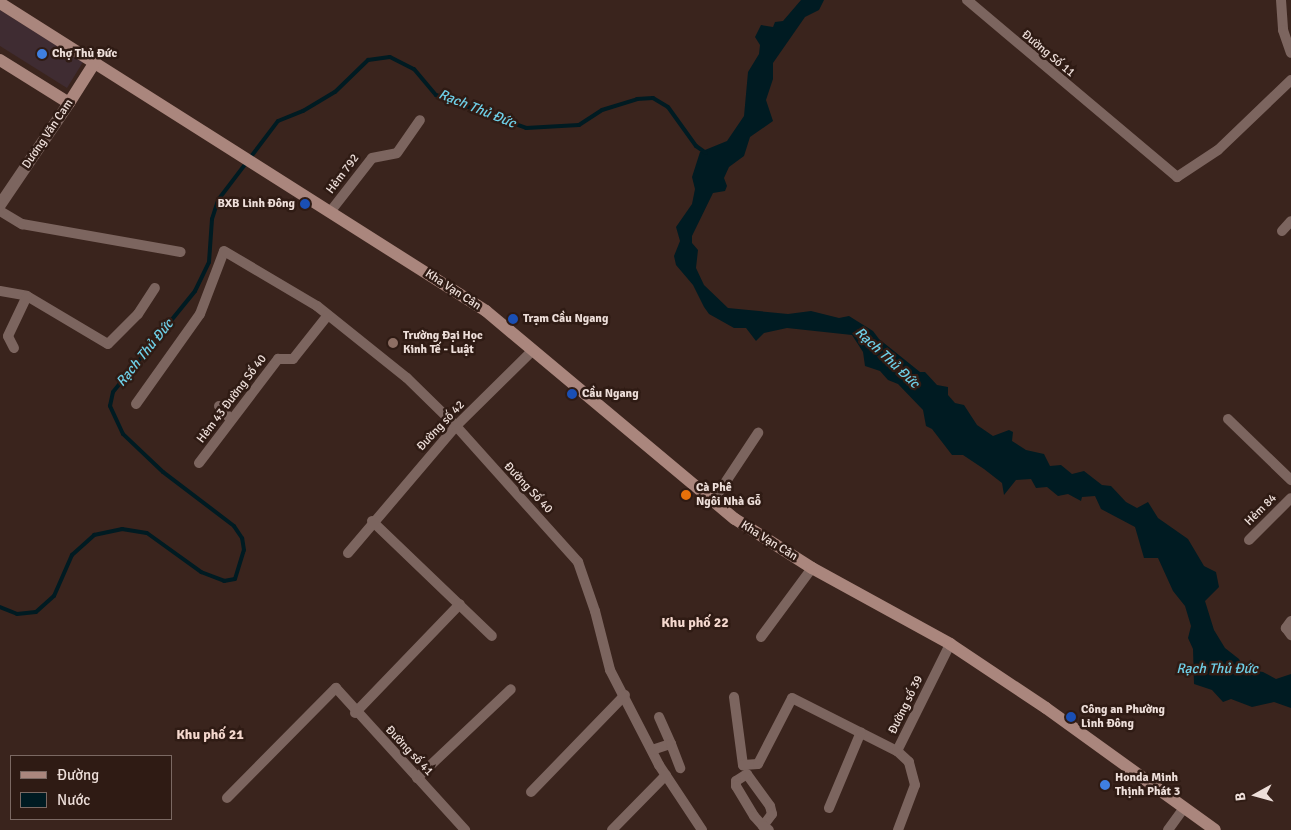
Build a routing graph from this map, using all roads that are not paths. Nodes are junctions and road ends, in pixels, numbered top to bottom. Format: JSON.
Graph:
{"nodes":[{"id":1,"x":967,"y":0,"type":"edge"},
{"id":2,"x":1280,"y":0,"type":"edge"},
{"id":3,"x":0,"y":3,"type":"edge"},
{"id":4,"x":1291,"y":53,"type":"edge"},
{"id":5,"x":0,"y":60,"type":"edge"},
{"id":6,"x":95,"y":62,"type":"junction"},
{"id":7,"x":1291,"y":80,"type":"edge"},
{"id":8,"x":69,"y":103,"type":"junction"},
{"id":9,"x":420,"y":120,"type":"dead end"},
{"id":10,"x":0,"y":205,"type":"edge"},
{"id":11,"x":0,"y":211,"type":"edge"},
{"id":12,"x":330,"y":212,"type":"junction"},
{"id":13,"x":1291,"y":221,"type":"edge"},
{"id":14,"x":1282,"y":231,"type":"dead end"},
{"id":15,"x":181,"y":252,"type":"dead end"},
{"id":16,"x":154,"y":288,"type":"dead end"},
{"id":17,"x":0,"y":291,"type":"edge"},
{"id":18,"x":27,"y":296,"type":"junction"},
{"id":19,"x":328,"y":315,"type":"junction"},
{"id":20,"x":14,"y":348,"type":"dead end"},
{"id":21,"x":532,"y":351,"type":"junction"},
{"id":22,"x":136,"y":404,"type":"dead end"},
{"id":23,"x":219,"y":406,"type":"dead end"},
{"id":24,"x":1228,"y":419,"type":"dead end"},
{"id":25,"x":231,"y":420,"type":"junction"},
{"id":26,"x":456,"y":426,"type":"junction"},
{"id":27,"x":758,"y":433,"type":"dead end"},
{"id":28,"x":199,"y":463,"type":"dead end"},
{"id":29,"x":1291,"y":480,"type":"edge"},
{"id":30,"x":1291,"y":498,"type":"edge"},
{"id":31,"x":713,"y":501,"type":"junction"},
{"id":32,"x":372,"y":521,"type":"junction"},
{"id":33,"x":1249,"y":540,"type":"dead end"},
{"id":34,"x":348,"y":553,"type":"dead end"},
{"id":35,"x":812,"y":568,"type":"junction"},
{"id":36,"x":460,"y":604,"type":"junction"},
{"id":37,"x":1291,"y":621,"type":"edge"},
{"id":38,"x":1291,"y":635,"type":"edge"},
{"id":39,"x":492,"y":636,"type":"dead end"},
{"id":40,"x":761,"y":636,"type":"dead end"},
{"id":41,"x":950,"y":644,"type":"junction"},
{"id":42,"x":512,"y":689,"type":"dead end"},
{"id":43,"x":625,"y":696,"type":"junction"},
{"id":44,"x":734,"y":697,"type":"dead end"},
{"id":45,"x":355,"y":713,"type":"junction"},
{"id":46,"x":660,"y":717,"type":"dead end"},
{"id":47,"x":861,"y":732,"type":"junction"},
{"id":48,"x":670,"y":744,"type":"junction"},
{"id":49,"x":652,"y":750,"type":"junction"},
{"id":50,"x":897,"y":751,"type":"junction"},
{"id":51,"x":680,"y":768,"type":"dead end"},
{"id":52,"x":666,"y":775,"type":"junction"},
{"id":53,"x":417,"y":778,"type":"junction"},
{"id":54,"x":531,"y":792,"type":"dead end"},
{"id":55,"x":227,"y":798,"type":"dead end"},
{"id":56,"x":829,"y":808,"type":"dead end"},
{"id":57,"x":1184,"y":808,"type":"junction"},
{"id":58,"x":766,"y":828,"type":"edge"},
{"id":59,"x":465,"y":830,"type":"edge"},
{"id":60,"x":612,"y":830,"type":"edge"},
{"id":61,"x":702,"y":830,"type":"edge"},
{"id":62,"x":898,"y":830,"type":"edge"},
{"id":63,"x":1168,"y":830,"type":"edge"},
{"id":64,"x":1215,"y":830,"type":"edge"}],
"edges":[{"from":1,"to":7,"type":"street","name":"Đường Số 11"},
{"from":2,"to":4,"type":"street"},
{"from":3,"to":6,"type":"main road"},
{"from":5,"to":8,"type":"main road"},
{"from":6,"to":8,"type":"main road","name":"Dương Văn Cam"},
{"from":6,"to":12,"type":"main road","name":"Kha Vạn Cân"},
{"from":8,"to":10,"type":"street","name":"Dương Văn Cam"},
{"from":9,"to":12,"type":"street","name":"Hẻm 792"},
{"from":11,"to":15,"type":"street"},
{"from":12,"to":21,"type":"main road","name":"Kha Vạn Cân"},
{"from":13,"to":14,"type":"street"},
{"from":16,"to":18,"type":"street"},
{"from":17,"to":18,"type":"street"},
{"from":18,"to":20,"type":"street"},
{"from":19,"to":22,"type":"street","name":"Đường Số 40"},
{"from":19,"to":25,"type":"street","name":"Hẻm 43 Đường Số 40"},
{"from":19,"to":26,"type":"street","name":"Đường Số 40"},
{"from":21,"to":26,"type":"street","name":"Đường số 42"},
{"from":21,"to":31,"type":"main road","name":"Kha Vạn Cân"},
{"from":23,"to":25,"type":"street"},
{"from":24,"to":29,"type":"street"},
{"from":25,"to":28,"type":"street","name":"Hẻm 43 Đường Số 40"},
{"from":26,"to":32,"type":"street","name":"Đường số 42"},
{"from":26,"to":43,"type":"street","name":"Đường Số 40"},
{"from":27,"to":31,"type":"street"},
{"from":30,"to":33,"type":"street","name":"Hẻm 84"},
{"from":31,"to":35,"type":"main road","name":"Kha Vạn Cân"},
{"from":32,"to":34,"type":"street","name":"Đường số 42"},
{"from":32,"to":36,"type":"street"},
{"from":35,"to":40,"type":"street"},
{"from":35,"to":41,"type":"main road","name":"Kha Vạn Cân"},
{"from":36,"to":39,"type":"street"},
{"from":36,"to":45,"type":"street"},
{"from":37,"to":38,"type":"street"},
{"from":41,"to":50,"type":"street","name":"Đường số 39"},
{"from":41,"to":57,"type":"main road","name":"Kha Vạn Cân"},
{"from":42,"to":53,"type":"street"},
{"from":43,"to":49,"type":"street","name":"Đường Số 40"},
{"from":43,"to":54,"type":"street"},
{"from":44,"to":47,"type":"street"},
{"from":45,"to":53,"type":"street","name":"Đường số 41"},
{"from":45,"to":55,"type":"street","name":"Đường số 41"},
{"from":46,"to":48,"type":"street"},
{"from":47,"to":50,"type":"street"},
{"from":47,"to":56,"type":"street"},
{"from":48,"to":49,"type":"street"},
{"from":48,"to":51,"type":"street"},
{"from":49,"to":52,"type":"street","name":"Đường Số 40"},
{"from":50,"to":62,"type":"street","name":"Đường số 39"},
{"from":52,"to":60,"type":"street"},
{"from":52,"to":61,"type":"street","name":"Đường Số 40"},
{"from":53,"to":59,"type":"street","name":"Đường số 41"},
{"from":57,"to":63,"type":"street"},
{"from":57,"to":64,"type":"main road","name":"Kha Vạn Cân"},
{"from":58,"to":58,"type":"street"}]}
